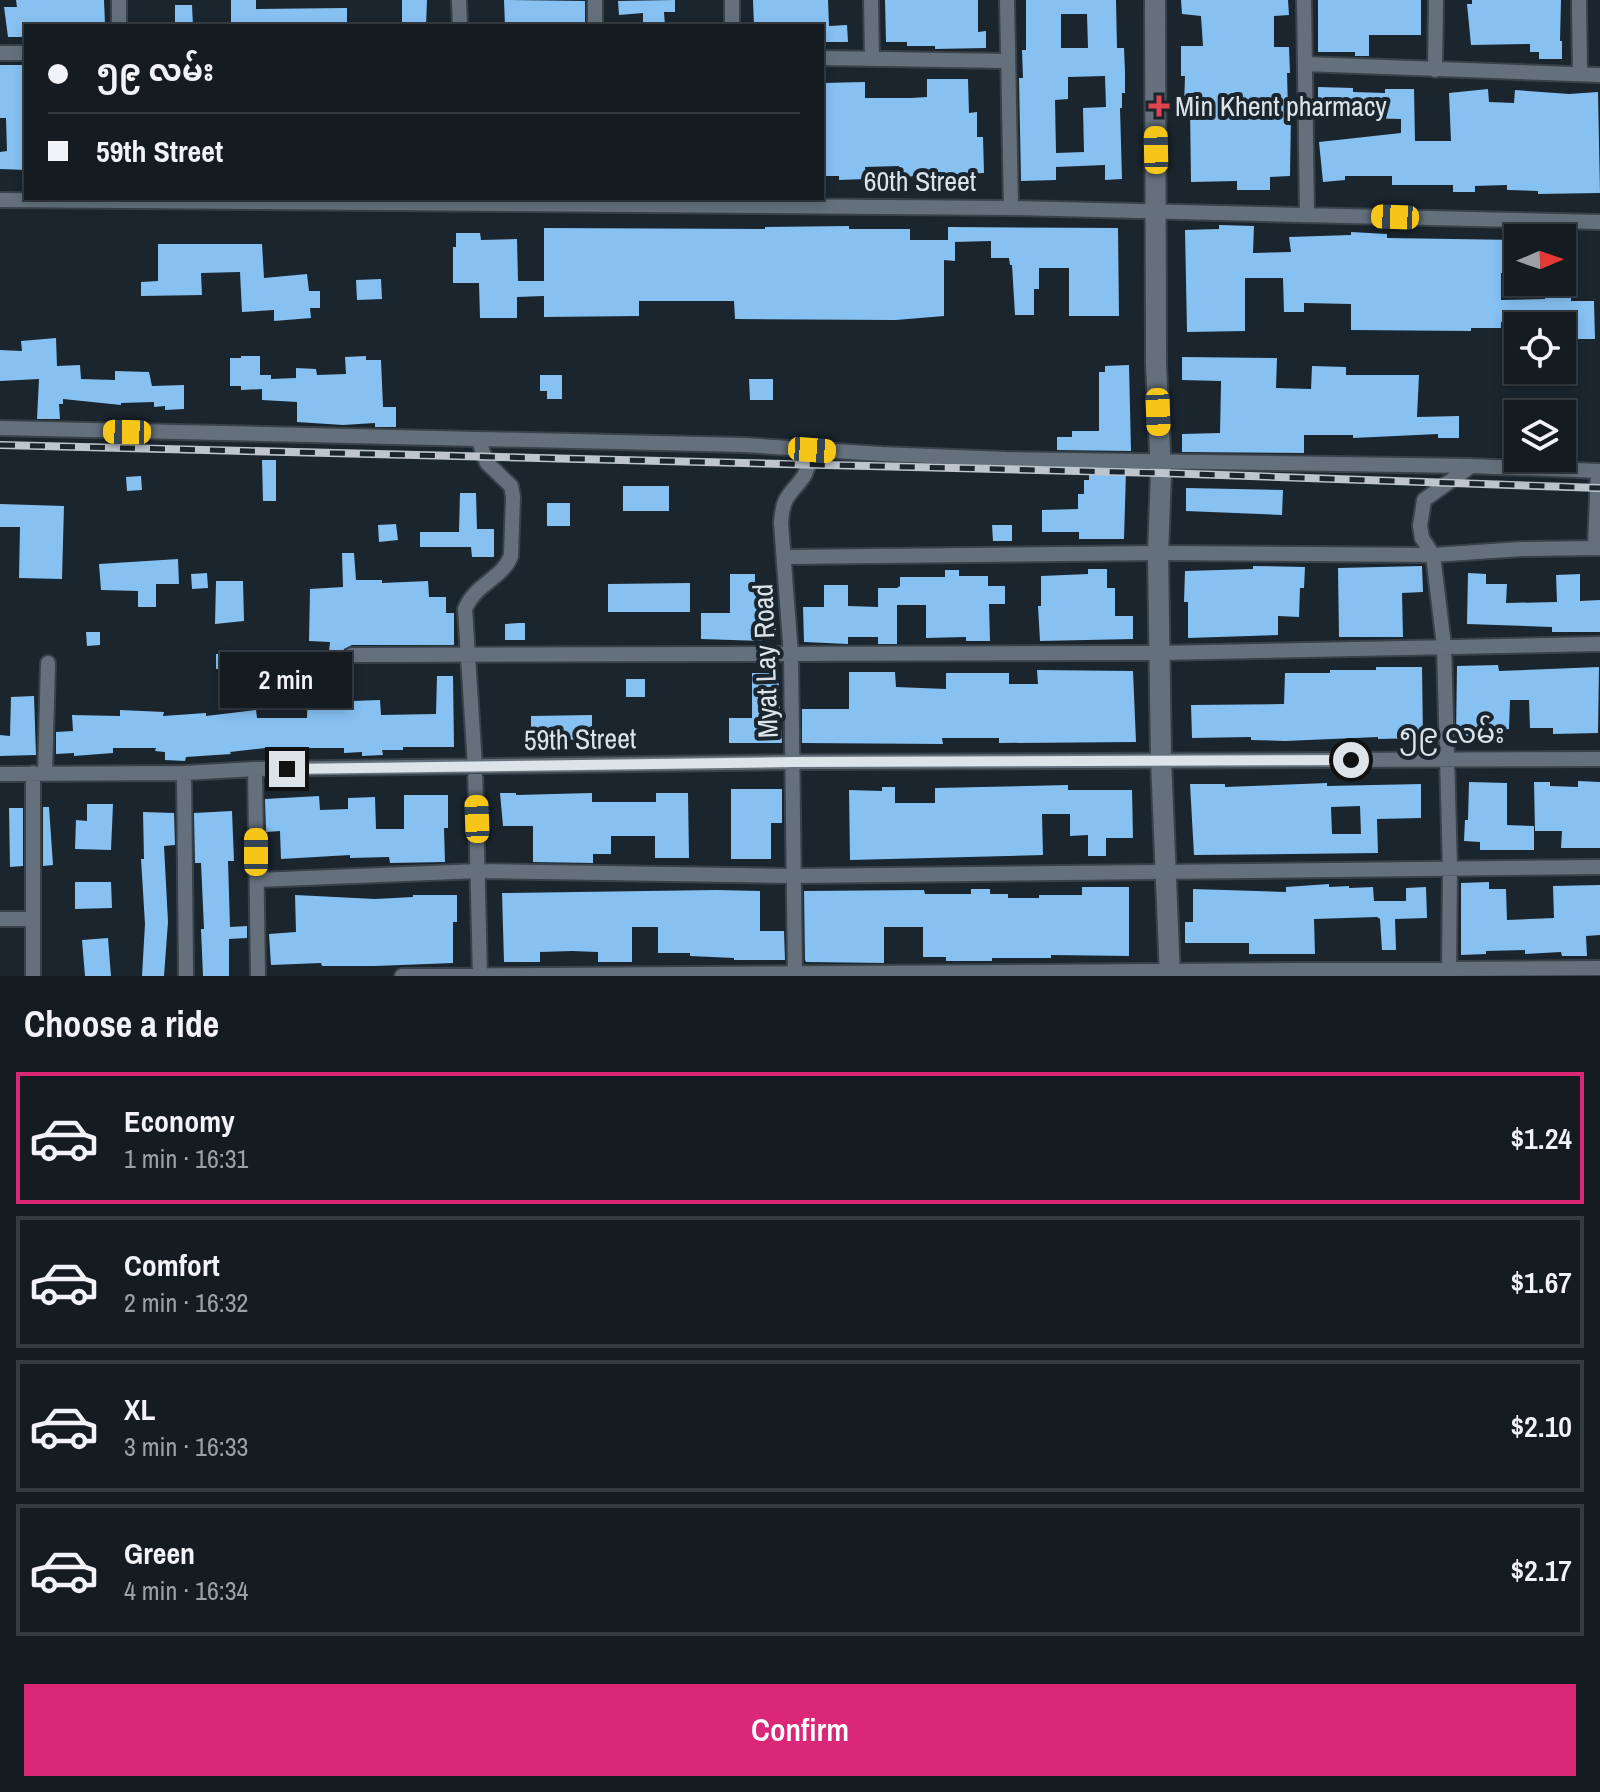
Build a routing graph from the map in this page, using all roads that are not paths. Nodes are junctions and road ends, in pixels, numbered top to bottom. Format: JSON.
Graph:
{"nodes":[{"id":1,"x":119,"y":0,"type":"edge"},
{"id":2,"x":459,"y":0,"type":"edge"},
{"id":3,"x":595,"y":0,"type":"edge"},
{"id":4,"x":732,"y":0,"type":"edge"},
{"id":5,"x":871,"y":0,"type":"edge"},
{"id":6,"x":1007,"y":0,"type":"edge"},
{"id":7,"x":1155,"y":0,"type":"edge"},
{"id":8,"x":1304,"y":0,"type":"edge"},
{"id":9,"x":1436,"y":0,"type":"edge"},
{"id":10,"x":1579,"y":0,"type":"edge"},
{"id":11,"x":119,"y":24,"type":"edge"},
{"id":12,"x":460,"y":24,"type":"edge"},
{"id":13,"x":595,"y":24,"type":"edge"},
{"id":14,"x":732,"y":24,"type":"edge"},
{"id":15,"x":0,"y":53,"type":"edge"},
{"id":16,"x":24,"y":53,"type":"edge"},
{"id":17,"x":824,"y":58,"type":"edge"},
{"id":18,"x":872,"y":58,"type":"junction"},
{"id":19,"x":1008,"y":61,"type":"junction"},
{"id":20,"x":1305,"y":64,"type":"junction"},
{"id":21,"x":1435,"y":70,"type":"junction"},
{"id":22,"x":1580,"y":74,"type":"junction"},
{"id":23,"x":1600,"y":75,"type":"edge"},
{"id":24,"x":0,"y":200,"type":"edge"},
{"id":25,"x":24,"y":200,"type":"edge"},
{"id":26,"x":131,"y":200,"type":"edge"},
{"id":27,"x":464,"y":200,"type":"edge"},
{"id":28,"x":735,"y":202,"type":"edge"},
{"id":29,"x":1011,"y":208,"type":"junction"},
{"id":30,"x":1157,"y":211,"type":"junction"},
{"id":31,"x":1307,"y":215,"type":"junction"},
{"id":32,"x":1600,"y":222,"type":"edge"},
{"id":33,"x":0,"y":428,"type":"edge"},
{"id":34,"x":478,"y":439,"type":"junction"},
{"id":35,"x":812,"y":450,"type":"junction"},
{"id":36,"x":1160,"y":461,"type":"junction"},
{"id":37,"x":1471,"y":466,"type":"junction"},
{"id":38,"x":1599,"y":471,"type":"edge"},
{"id":39,"x":1598,"y":548,"type":"edge"},
{"id":40,"x":1158,"y":553,"type":"junction"},
{"id":41,"x":1433,"y":555,"type":"junction"},
{"id":42,"x":786,"y":557,"type":"junction"},
{"id":43,"x":1600,"y":644,"type":"edge"},
{"id":44,"x":1444,"y":646,"type":"junction"},
{"id":45,"x":1159,"y":653,"type":"junction"},
{"id":46,"x":352,"y":655,"type":"dead end"},
{"id":47,"x":791,"y":655,"type":"junction"},
{"id":48,"x":468,"y":656,"type":"junction"},
{"id":49,"x":48,"y":663,"type":"dead end"},
{"id":50,"x":1446,"y":759,"type":"junction"},
{"id":51,"x":1600,"y":759,"type":"edge"},
{"id":52,"x":1161,"y":760,"type":"junction"},
{"id":53,"x":795,"y":762,"type":"junction"},
{"id":54,"x":475,"y":767,"type":"junction"},
{"id":55,"x":255,"y":769,"type":"junction"},
{"id":56,"x":39,"y":773,"type":"junction"},
{"id":57,"x":184,"y":773,"type":"junction"},
{"id":58,"x":0,"y":774,"type":"edge"},
{"id":59,"x":1600,"y":867,"type":"edge"},
{"id":60,"x":1450,"y":868,"type":"junction"},
{"id":61,"x":1167,"y":870,"type":"junction"},
{"id":62,"x":479,"y":871,"type":"junction"},
{"id":63,"x":794,"y":876,"type":"junction"},
{"id":64,"x":257,"y":880,"type":"junction"},
{"id":65,"x":0,"y":919,"type":"edge"},
{"id":66,"x":32,"y":919,"type":"junction"},
{"id":67,"x":1600,"y":968,"type":"edge"},
{"id":68,"x":1449,"y":972,"type":"edge"},
{"id":69,"x":1170,"y":974,"type":"edge"},
{"id":70,"x":795,"y":975,"type":"edge"},
{"id":71,"x":33,"y":976,"type":"edge"},
{"id":72,"x":186,"y":976,"type":"edge"},
{"id":73,"x":258,"y":976,"type":"edge"},
{"id":74,"x":402,"y":976,"type":"edge"},
{"id":75,"x":480,"y":976,"type":"edge"}],
"edges":[{"from":1,"to":11,"type":"street"},
{"from":2,"to":12,"type":"street"},
{"from":3,"to":13,"type":"street"},
{"from":4,"to":14,"type":"street"},
{"from":5,"to":18,"type":"street"},
{"from":6,"to":19,"type":"street"},
{"from":7,"to":30,"type":"main road"},
{"from":8,"to":20,"type":"street"},
{"from":9,"to":21,"type":"street"},
{"from":10,"to":22,"type":"street"},
{"from":15,"to":16,"type":"street"},
{"from":17,"to":18,"type":"street"},
{"from":18,"to":19,"type":"street"},
{"from":19,"to":29,"type":"street"},
{"from":20,"to":21,"type":"street"},
{"from":20,"to":31,"type":"street"},
{"from":21,"to":22,"type":"street"},
{"from":22,"to":23,"type":"street"},
{"from":24,"to":25,"type":"street","name":"60th Street"},
{"from":26,"to":27,"type":"street","name":"60th Street"},
{"from":27,"to":28,"type":"street","name":"60th Street"},
{"from":28,"to":29,"type":"street","name":"60th Street"},
{"from":29,"to":30,"type":"street","name":"60th Street"},
{"from":30,"to":31,"type":"street","name":"60th Street"},
{"from":30,"to":36,"type":"main road"},
{"from":31,"to":32,"type":"street","name":"60th Street"},
{"from":33,"to":34,"type":"street"},
{"from":34,"to":35,"type":"street"},
{"from":34,"to":48,"type":"street"},
{"from":35,"to":36,"type":"street"},
{"from":35,"to":42,"type":"street","name":"Myat Lay Road"},
{"from":36,"to":37,"type":"street"},
{"from":36,"to":40,"type":"main road"},
{"from":37,"to":38,"type":"street"},
{"from":37,"to":41,"type":"street"},
{"from":38,"to":39,"type":"street"},
{"from":39,"to":41,"type":"street"},
{"from":40,"to":41,"type":"street"},
{"from":40,"to":42,"type":"street"},
{"from":40,"to":45,"type":"main road"},
{"from":41,"to":44,"type":"street"},
{"from":42,"to":47,"type":"street","name":"Myat Lay Road"},
{"from":43,"to":44,"type":"street"},
{"from":44,"to":45,"type":"street"},
{"from":44,"to":50,"type":"street"},
{"from":45,"to":47,"type":"street"},
{"from":45,"to":52,"type":"main road"},
{"from":46,"to":48,"type":"street"},
{"from":47,"to":48,"type":"street"},
{"from":47,"to":53,"type":"street","name":"Myat Lay Road"},
{"from":48,"to":54,"type":"street"},
{"from":49,"to":56,"type":"street"},
{"from":50,"to":51,"type":"street","name":"၅၉ လမ်း"},
{"from":50,"to":52,"type":"street","name":"၅၉ လမ်း"},
{"from":50,"to":60,"type":"street"},
{"from":52,"to":53,"type":"street","name":"59th Street"},
{"from":52,"to":61,"type":"main road"},
{"from":53,"to":54,"type":"street","name":"59th Street"},
{"from":53,"to":63,"type":"street","name":"Myat Lay Road"},
{"from":54,"to":55,"type":"street","name":"59th Street"},
{"from":54,"to":62,"type":"street"},
{"from":55,"to":57,"type":"street","name":"59th Street"},
{"from":55,"to":64,"type":"street"},
{"from":56,"to":57,"type":"street","name":"59th Street"},
{"from":56,"to":58,"type":"street","name":"59th Street"},
{"from":56,"to":66,"type":"street"},
{"from":57,"to":72,"type":"street"},
{"from":59,"to":60,"type":"street"},
{"from":60,"to":61,"type":"street"},
{"from":60,"to":68,"type":"street"},
{"from":61,"to":63,"type":"street"},
{"from":61,"to":69,"type":"main road"},
{"from":62,"to":63,"type":"street"},
{"from":62,"to":64,"type":"street"},
{"from":62,"to":75,"type":"street"},
{"from":63,"to":70,"type":"street","name":"Myat Lay Road"},
{"from":64,"to":73,"type":"street"},
{"from":65,"to":66,"type":"street"},
{"from":66,"to":71,"type":"street"},
{"from":67,"to":68,"type":"street"},
{"from":68,"to":69,"type":"street"},
{"from":69,"to":70,"type":"street"},
{"from":70,"to":75,"type":"street"},
{"from":74,"to":75,"type":"street"}]}
